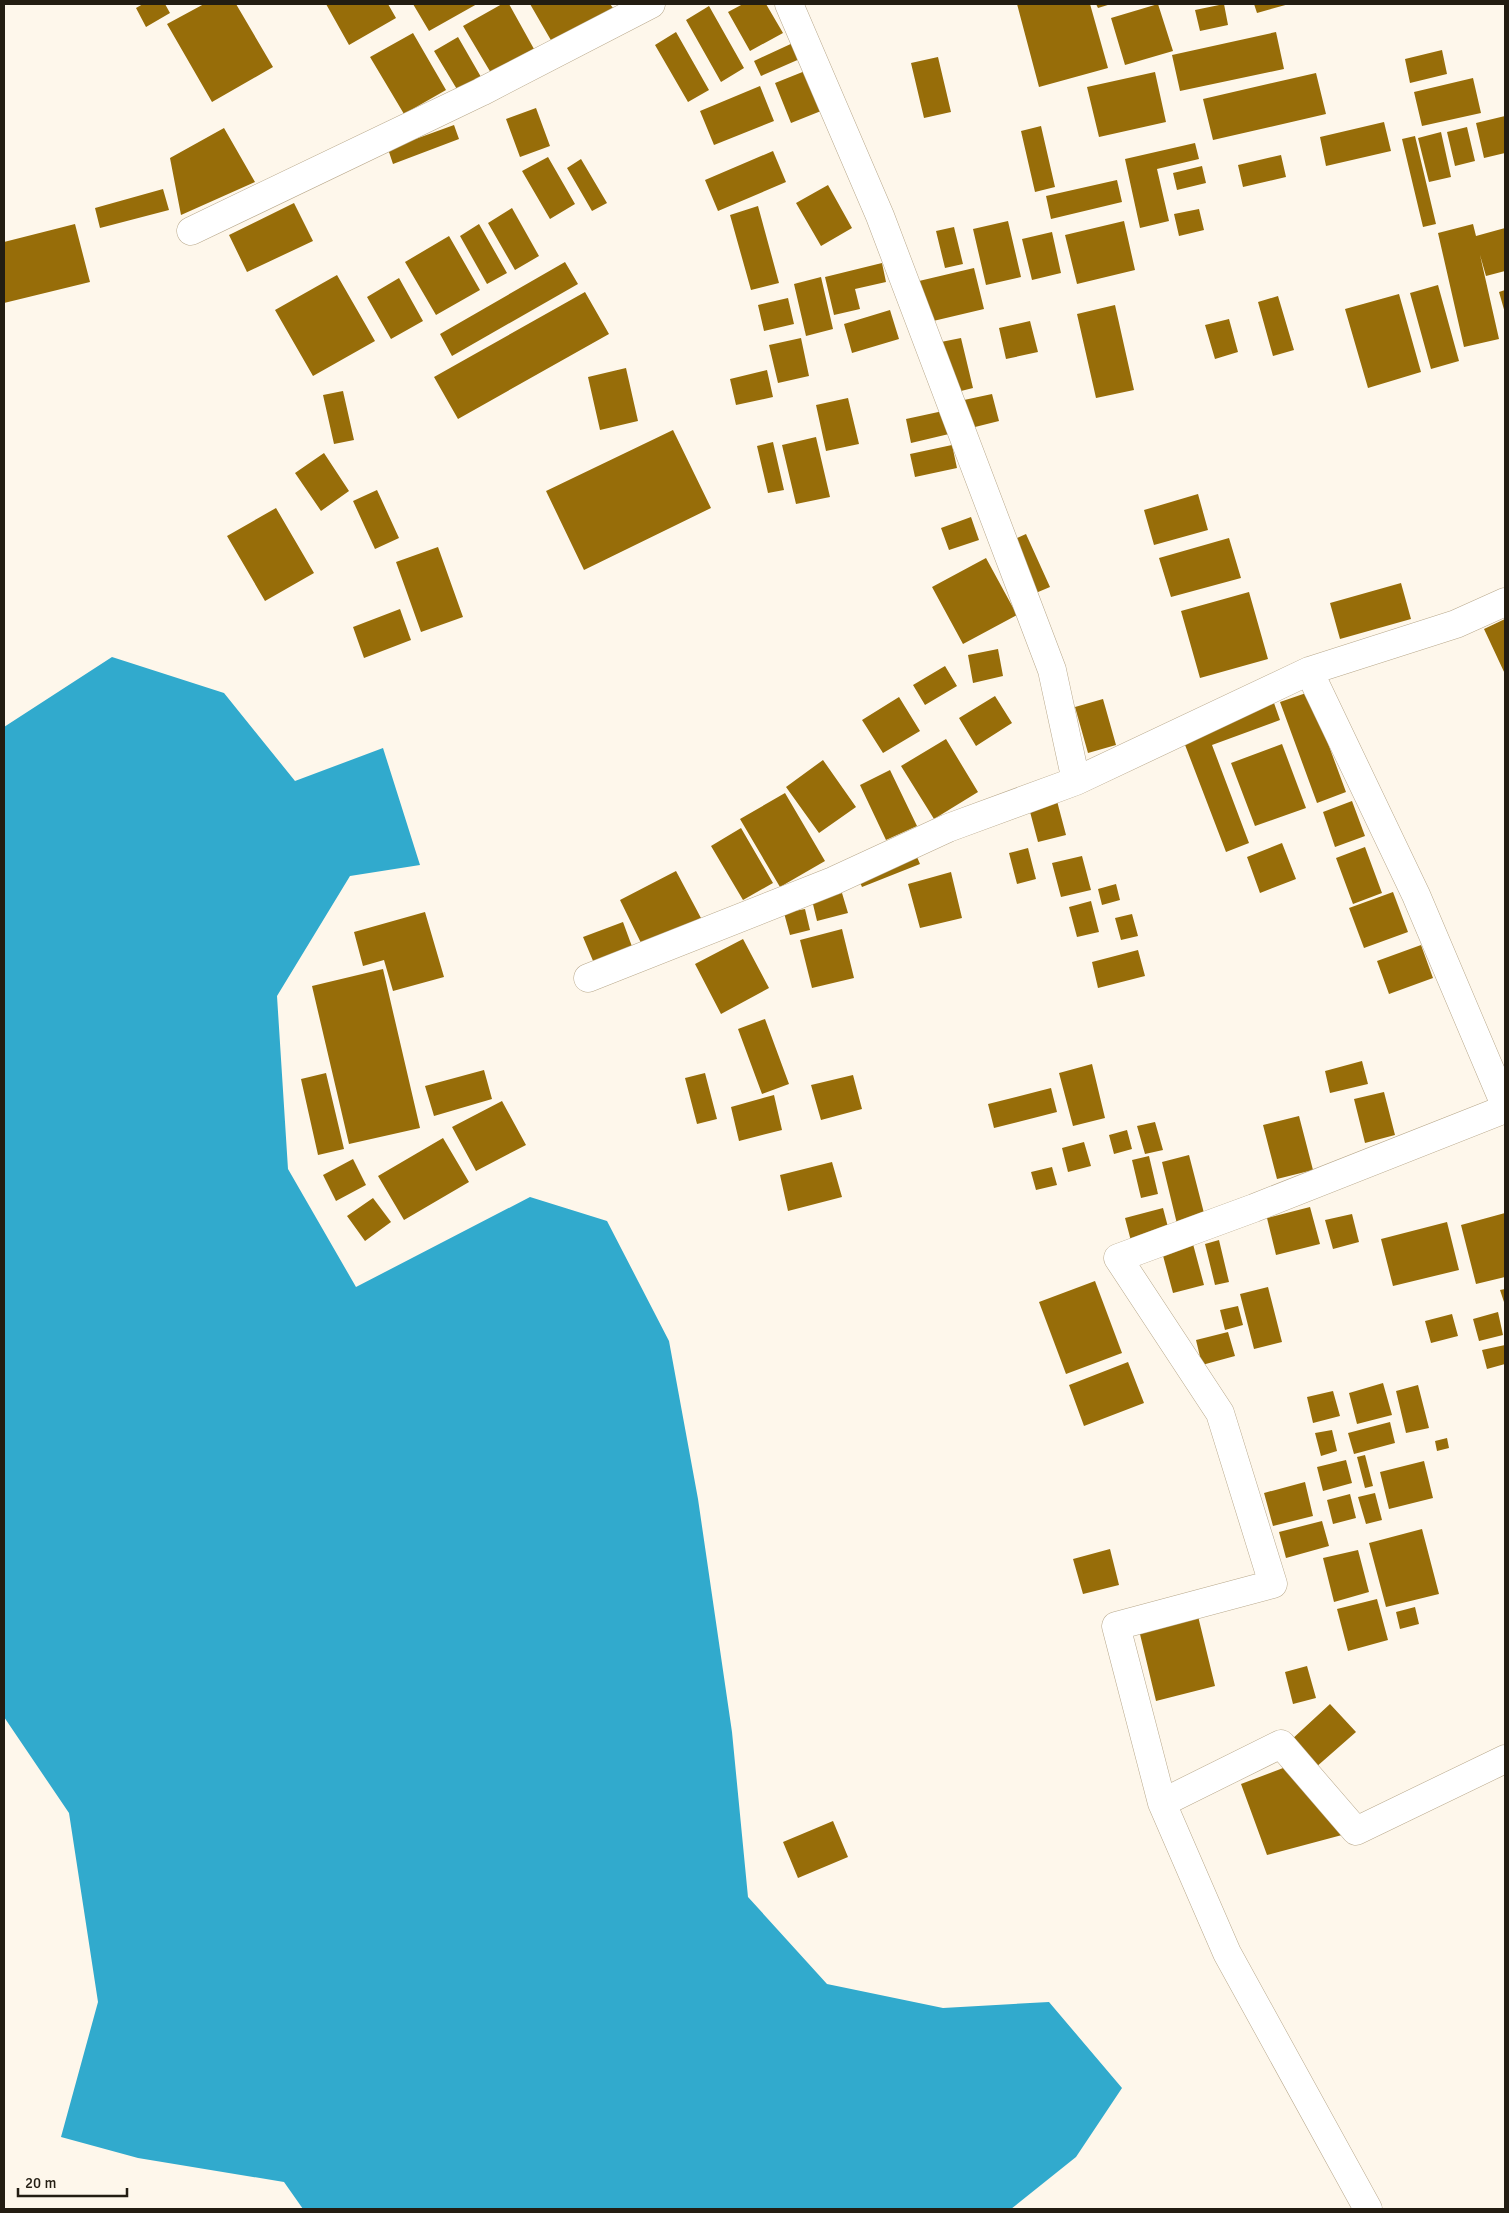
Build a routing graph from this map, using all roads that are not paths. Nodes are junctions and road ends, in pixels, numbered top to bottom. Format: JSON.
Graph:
{"nodes":[{"id":1,"x":651,"y":4,"type":"edge"},
{"id":2,"x":789,"y":4,"type":"edge"},
{"id":3,"x":191,"y":231,"type":"dead end"},
{"id":4,"x":1505,"y":602,"type":"edge"},
{"id":5,"x":1309,"y":671,"type":"junction"},
{"id":6,"x":1076,"y":781,"type":"junction"},
{"id":7,"x":588,"y":978,"type":"dead end"},
{"id":8,"x":1505,"y":1106,"type":"edge"},
{"id":9,"x":1505,"y":1110,"type":"edge"},
{"id":10,"x":1505,"y":1759,"type":"edge"},
{"id":11,"x":1162,"y":1803,"type":"junction"},
{"id":12,"x":1368,"y":2209,"type":"edge"}],
"edges":[{"from":1,"to":3,"type":"street"},
{"from":2,"to":6,"type":"street"},
{"from":4,"to":5,"type":"street"},
{"from":5,"to":6,"type":"street"},
{"from":5,"to":8,"type":"street"},
{"from":6,"to":7,"type":"street"},
{"from":9,"to":11,"type":"street"},
{"from":10,"to":11,"type":"street"},
{"from":11,"to":12,"type":"street"}]}
